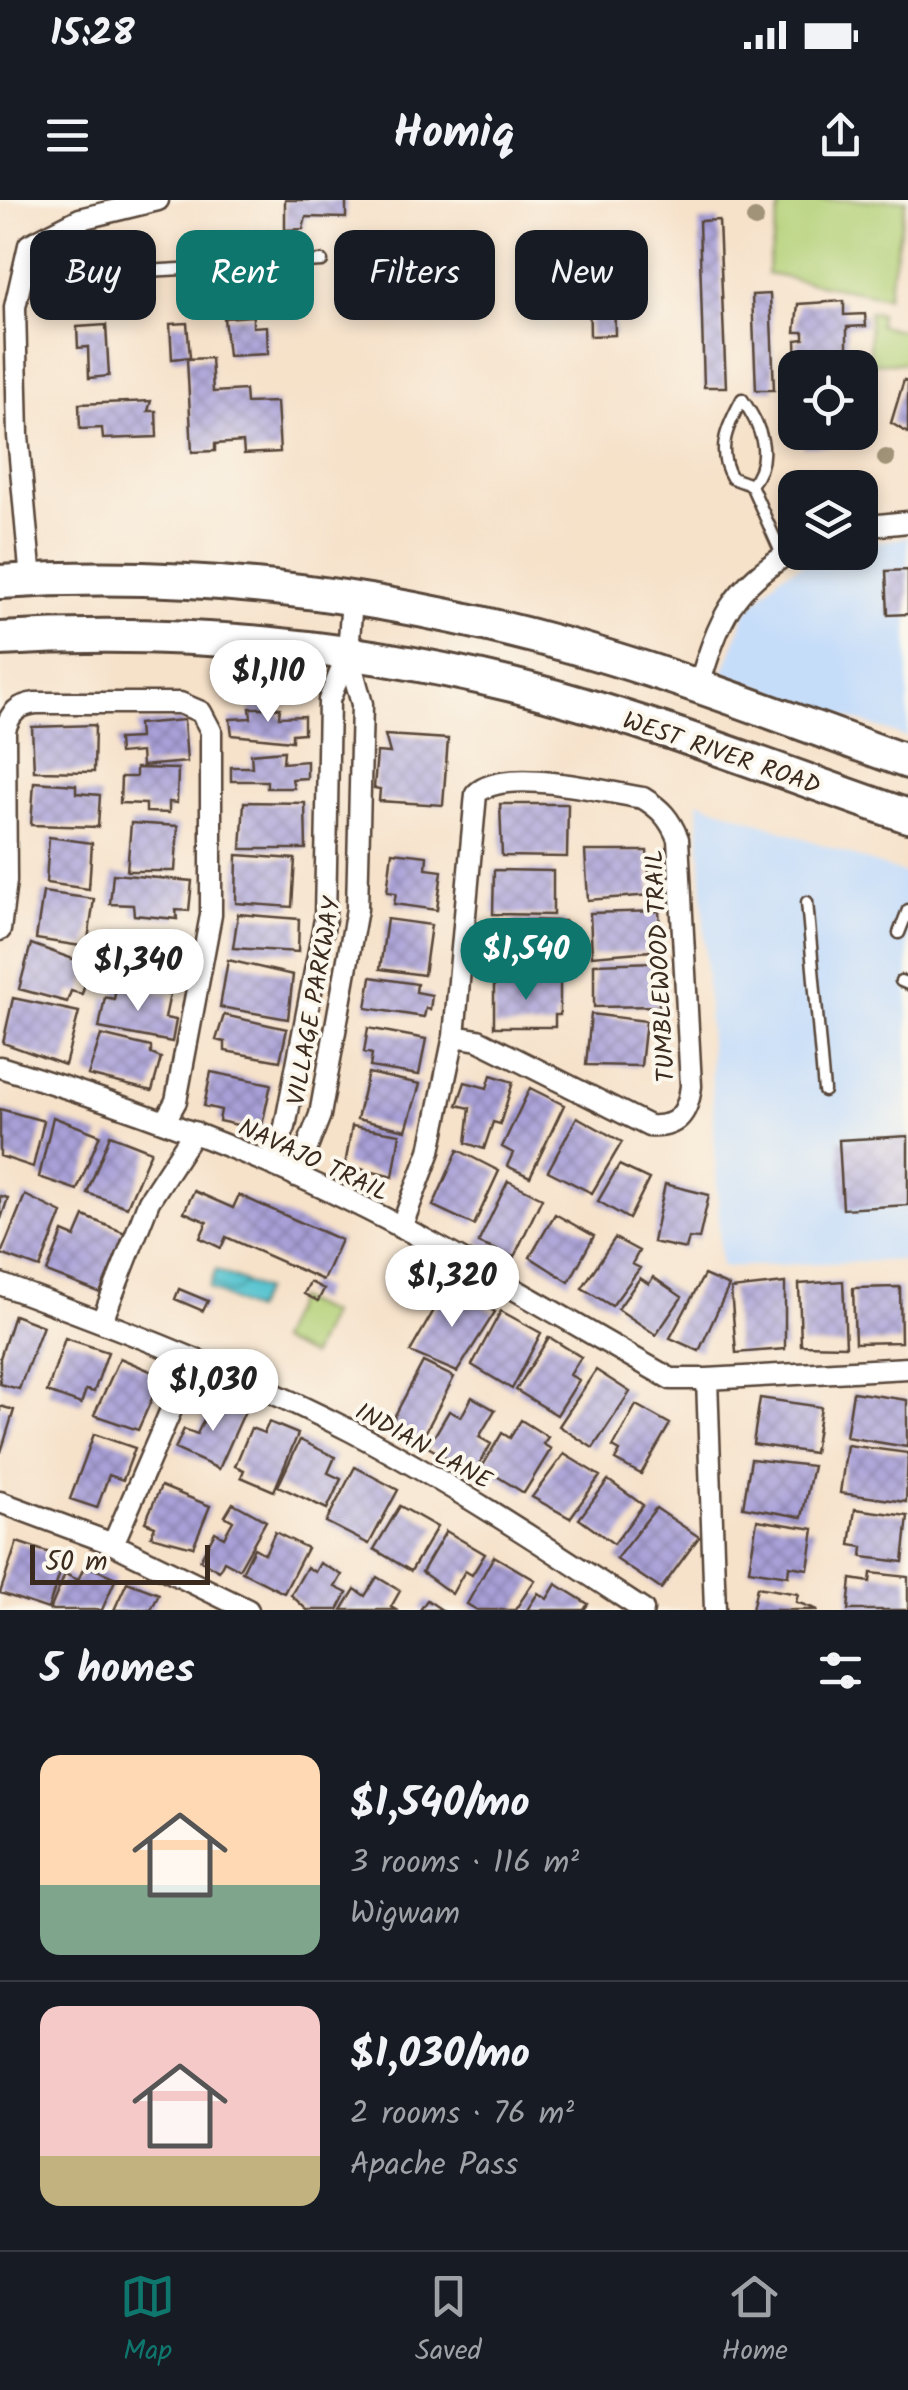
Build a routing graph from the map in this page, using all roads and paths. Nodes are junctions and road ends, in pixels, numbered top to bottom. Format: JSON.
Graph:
{"nodes":[{"id":1,"x":158,"y":200,"type":"edge"},
{"id":2,"x":322,"y":261,"type":"dead end"},
{"id":3,"x":22,"y":278,"type":"junction"},
{"id":4,"x":751,"y":485,"type":"junction"},
{"id":5,"x":908,"y":522,"type":"edge"},
{"id":6,"x":878,"y":525,"type":"edge"},
{"id":7,"x":778,"y":533,"type":"edge"},
{"id":8,"x":778,"y":560,"type":"edge"},
{"id":9,"x":16,"y":581,"type":"edge"},
{"id":10,"x":352,"y":599,"type":"junction"},
{"id":11,"x":0,"y":639,"type":"edge"},
{"id":12,"x":348,"y":653,"type":"junction"},
{"id":13,"x":698,"y":688,"type":"junction"},
{"id":14,"x":908,"y":762,"type":"edge"},
{"id":15,"x":908,"y":816,"type":"edge"},
{"id":16,"x":807,"y":902,"type":"dead end"},
{"id":17,"x":908,"y":910,"type":"edge"},
{"id":18,"x":0,"y":930,"type":"edge"},
{"id":19,"x":899,"y":933,"type":"dead end"},
{"id":20,"x":454,"y":1036,"type":"junction"},
{"id":21,"x":0,"y":1067,"type":"edge"},
{"id":22,"x":824,"y":1091,"type":"dead end"},
{"id":23,"x":166,"y":1121,"type":"junction"},
{"id":24,"x":194,"y":1132,"type":"junction"},
{"id":25,"x":268,"y":1163,"type":"junction"},
{"id":26,"x":296,"y":1176,"type":"junction"},
{"id":27,"x":400,"y":1228,"type":"junction"},
{"id":28,"x":0,"y":1284,"type":"edge"},
{"id":29,"x":102,"y":1321,"type":"junction"},
{"id":30,"x":194,"y":1359,"type":"junction"},
{"id":31,"x":908,"y":1368,"type":"edge"},
{"id":32,"x":707,"y":1379,"type":"junction"},
{"id":33,"x":0,"y":1502,"type":"edge"},
{"id":34,"x":113,"y":1544,"type":"junction"},
{"id":35,"x":248,"y":1610,"type":"edge"},
{"id":36,"x":642,"y":1610,"type":"edge"},
{"id":37,"x":714,"y":1610,"type":"edge"}],
"edges":[{"from":1,"to":3,"type":"street"},
{"from":2,"to":3,"type":"lane"},
{"from":3,"to":9,"type":"street"},
{"from":4,"to":4,"type":"lane"},
{"from":4,"to":7,"type":"lane"},
{"from":5,"to":6,"type":"street"},
{"from":8,"to":13,"type":"street"},
{"from":9,"to":10,"type":"main road","name":"WEST RIVER ROAD"},
{"from":10,"to":12,"type":"street","name":"VILLAGE PARKWAY"},
{"from":10,"to":13,"type":"main road","name":"WEST RIVER ROAD"},
{"from":11,"to":12,"type":"main road","name":"WEST RIVER ROAD"},
{"from":12,"to":15,"type":"main road","name":"WEST RIVER ROAD"},
{"from":12,"to":25,"type":"street","name":"VILLAGE PARKWAY"},
{"from":12,"to":26,"type":"street","name":"VILLAGE PARKWAY"},
{"from":13,"to":14,"type":"main road","name":"WEST RIVER ROAD"},
{"from":16,"to":22,"type":"lane"},
{"from":17,"to":19,"type":"lane"},
{"from":18,"to":23,"type":"street"},
{"from":20,"to":20,"type":"street","name":"TUMBLEWOOD TRAIL"},
{"from":20,"to":27,"type":"street"},
{"from":21,"to":23,"type":"street","name":"NAVAJO TRAIL"},
{"from":23,"to":24,"type":"street","name":"NAVAJO TRAIL"},
{"from":24,"to":25,"type":"street","name":"NAVAJO TRAIL"},
{"from":24,"to":29,"type":"street"},
{"from":25,"to":26,"type":"street","name":"NAVAJO TRAIL"},
{"from":26,"to":27,"type":"street","name":"NAVAJO TRAIL"},
{"from":27,"to":32,"type":"street","name":"NAVAJO TRAIL"},
{"from":28,"to":29,"type":"street","name":"INDIAN LANE"},
{"from":29,"to":30,"type":"street","name":"INDIAN LANE"},
{"from":30,"to":34,"type":"street"},
{"from":30,"to":36,"type":"street","name":"INDIAN LANE"},
{"from":31,"to":32,"type":"street","name":"NAVAJO TRAIL"},
{"from":32,"to":37,"type":"street"},
{"from":33,"to":34,"type":"street"},
{"from":34,"to":35,"type":"street"}]}
